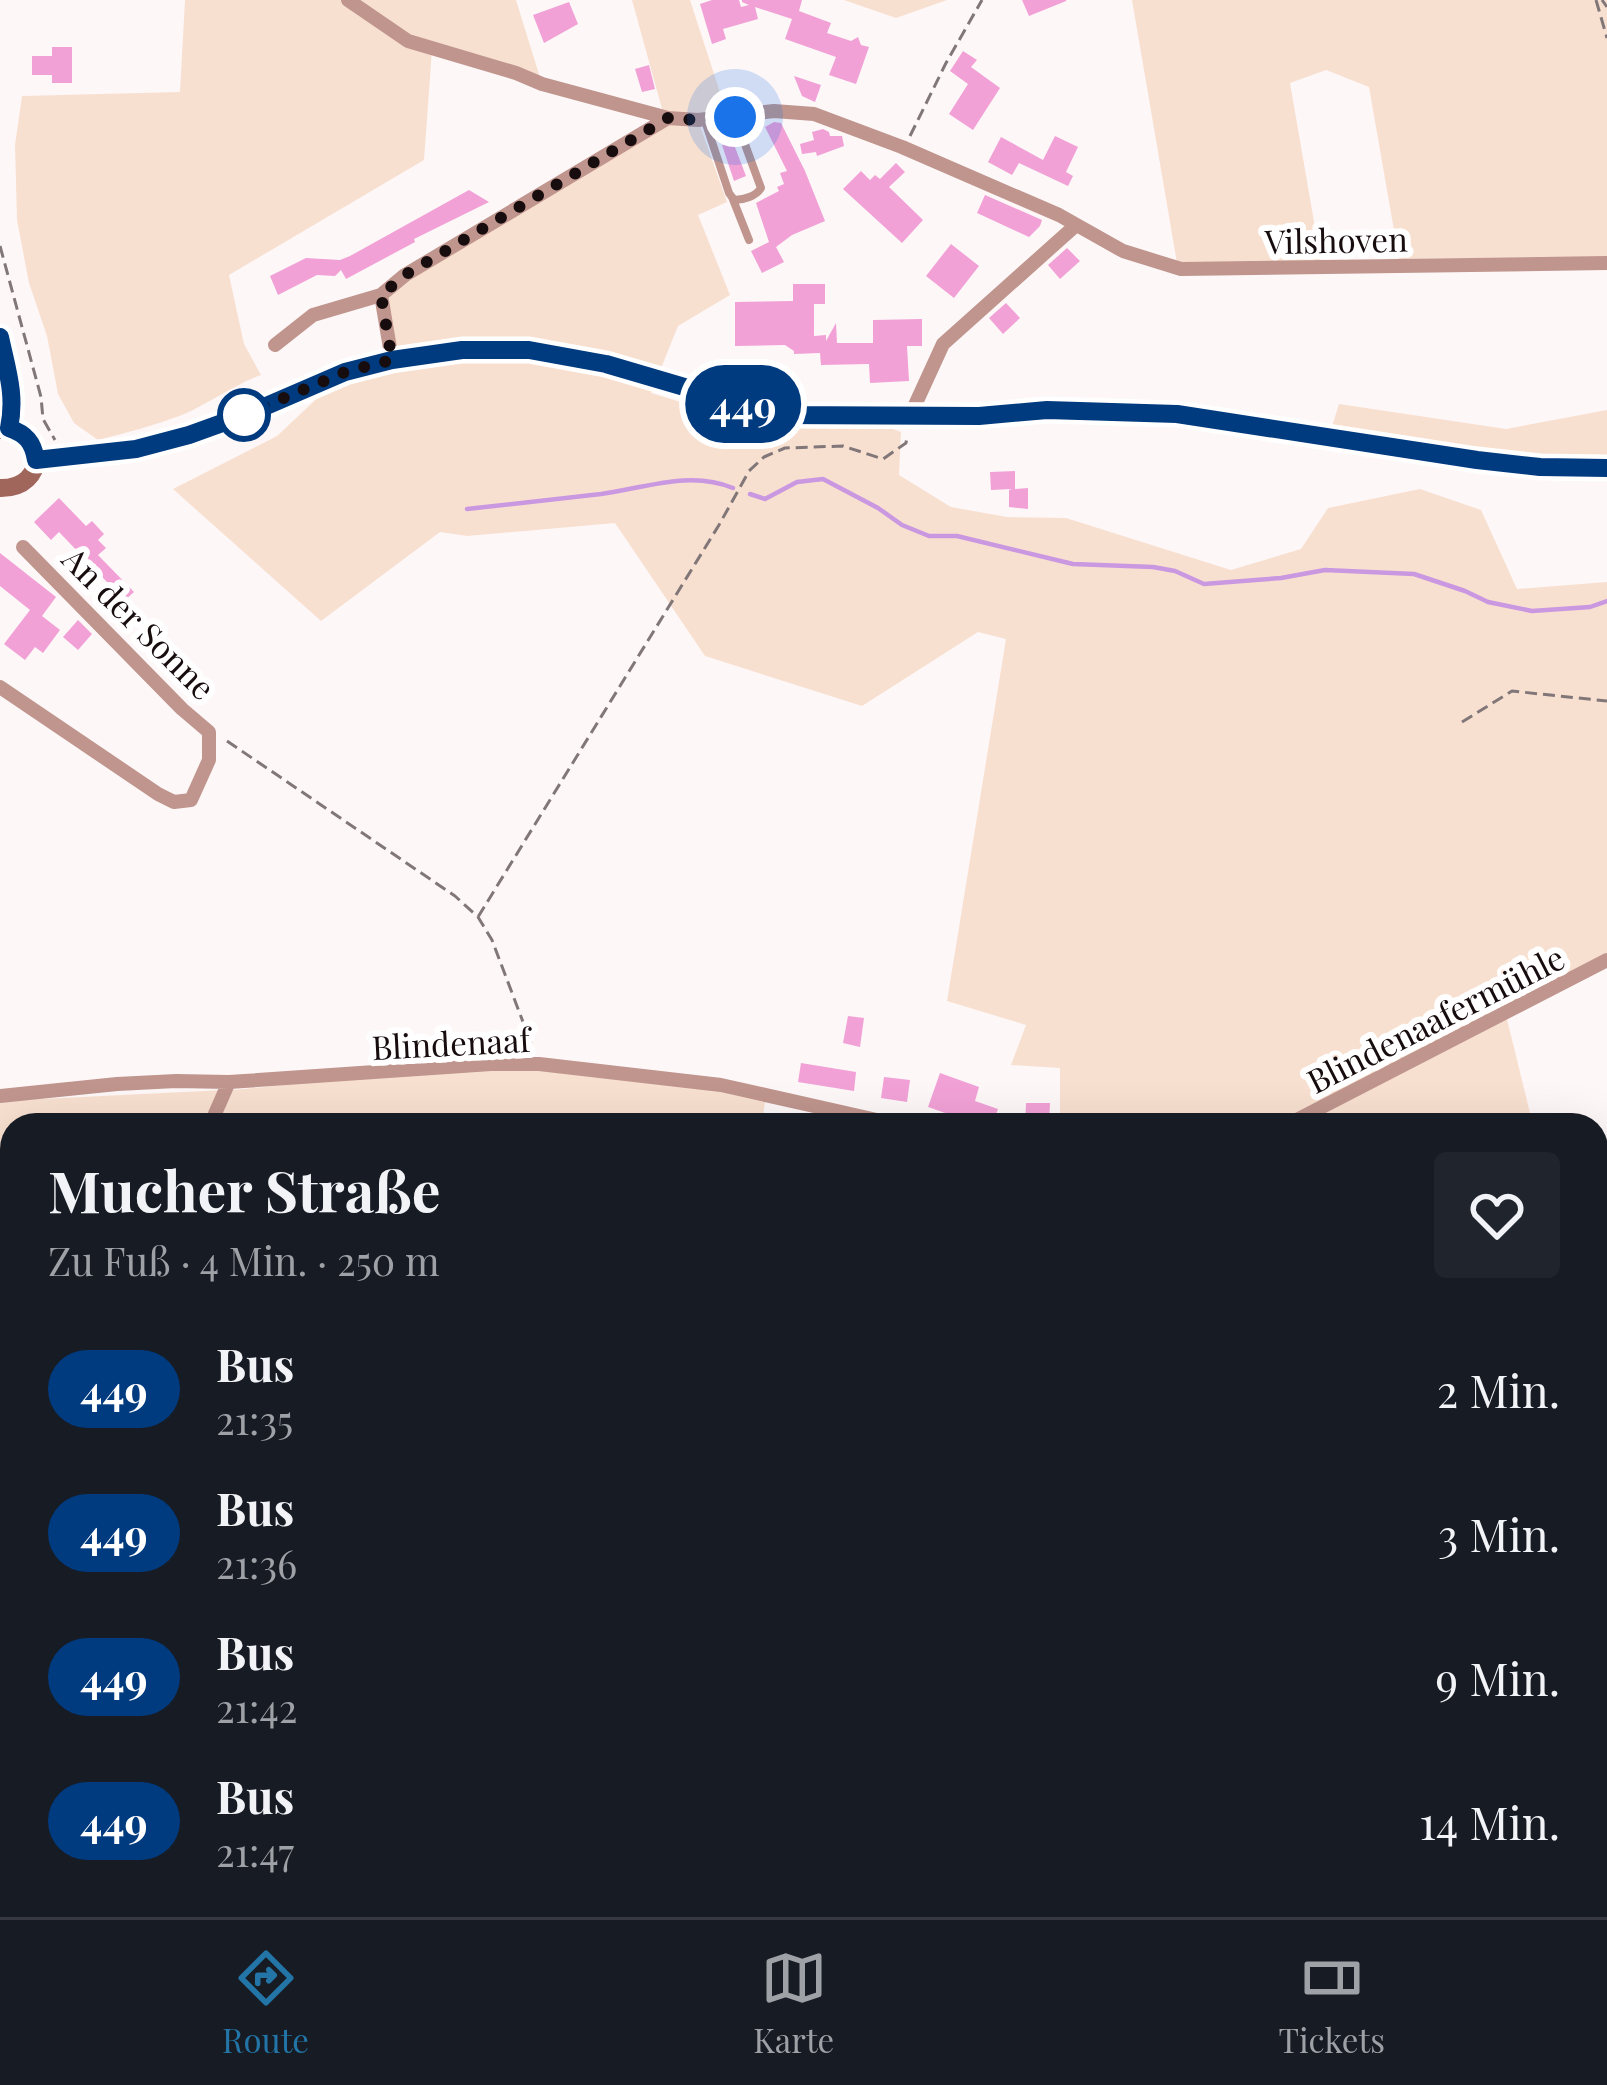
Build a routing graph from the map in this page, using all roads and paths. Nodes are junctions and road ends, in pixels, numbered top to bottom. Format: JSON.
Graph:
{"nodes":[{"id":1,"x":348,"y":0,"type":"edge"},
{"id":2,"x":982,"y":0,"type":"edge"},
{"id":3,"x":1599,"y":0,"type":"edge"},
{"id":4,"x":1607,"y":7,"type":"edge"},
{"id":5,"x":1607,"y":38,"type":"edge"},
{"id":6,"x":735,"y":117,"type":"junction"},
{"id":7,"x":668,"y":118,"type":"junction"},
{"id":8,"x":705,"y":119,"type":"junction"},
{"id":9,"x":902,"y":147,"type":"junction"},
{"id":10,"x":731,"y":196,"type":"junction"},
{"id":11,"x":1075,"y":226,"type":"junction"},
{"id":12,"x":749,"y":240,"type":"dead end"},
{"id":13,"x":0,"y":246,"type":"edge"},
{"id":14,"x":1607,"y":262,"type":"edge"},
{"id":15,"x":381,"y":295,"type":"junction"},
{"id":16,"x":0,"y":338,"type":"edge"},
{"id":17,"x":275,"y":345,"type":"dead end"},
{"id":18,"x":392,"y":360,"type":"junction"},
{"id":19,"x":910,"y":416,"type":"junction"},
{"id":20,"x":4,"y":429,"type":"edge"},
{"id":21,"x":58,"y":459,"type":"junction"},
{"id":22,"x":36,"y":460,"type":"junction"},
{"id":23,"x":1607,"y":468,"type":"edge"},
{"id":24,"x":0,"y":488,"type":"edge"},
{"id":25,"x":22,"y":547,"type":"dead end"},
{"id":26,"x":0,"y":687,"type":"edge"},
{"id":27,"x":1607,"y":700,"type":"edge"},
{"id":28,"x":1462,"y":722,"type":"dead end"},
{"id":29,"x":209,"y":742,"type":"junction"},
{"id":30,"x":478,"y":917,"type":"junction"},
{"id":31,"x":1607,"y":960,"type":"edge"},
{"id":32,"x":539,"y":1064,"type":"junction"},
{"id":33,"x":229,"y":1082,"type":"junction"},
{"id":34,"x":0,"y":1096,"type":"edge"},
{"id":35,"x":215,"y":1113,"type":"edge"},
{"id":36,"x":846,"y":1113,"type":"edge"},
{"id":37,"x":1310,"y":1113,"type":"edge"}],
"edges":[{"from":1,"to":7,"type":"street","name":"Vilshoven"},
{"from":2,"to":9,"type":"path"},
{"from":3,"to":4,"type":"path"},
{"from":3,"to":5,"type":"path"},
{"from":6,"to":8,"type":"street","name":"Vilshoven"},
{"from":6,"to":9,"type":"street","name":"Vilshoven"},
{"from":6,"to":10,"type":"lane"},
{"from":7,"to":8,"type":"street","name":"Vilshoven"},
{"from":7,"to":15,"type":"street"},
{"from":8,"to":10,"type":"lane"},
{"from":9,"to":11,"type":"street","name":"Vilshoven"},
{"from":10,"to":12,"type":"lane"},
{"from":11,"to":14,"type":"street","name":"Vilshoven"},
{"from":11,"to":19,"type":"street"},
{"from":13,"to":21,"type":"path"},
{"from":15,"to":17,"type":"street"},
{"from":15,"to":18,"type":"street"},
{"from":16,"to":20,"type":"main road"},
{"from":18,"to":19,"type":"main road"},
{"from":18,"to":21,"type":"main road"},
{"from":19,"to":23,"type":"main road"},
{"from":19,"to":30,"type":"path"},
{"from":20,"to":22,"type":"main road"},
{"from":21,"to":22,"type":"main road"},
{"from":22,"to":24,"type":"main road"},
{"from":25,"to":29,"type":"street","name":"An der Sonne"},
{"from":26,"to":29,"type":"street","name":"An der Sonne"},
{"from":27,"to":28,"type":"path"},
{"from":29,"to":30,"type":"path"},
{"from":30,"to":32,"type":"path"},
{"from":31,"to":37,"type":"street","name":"Blindenaafermühle"},
{"from":32,"to":33,"type":"street","name":"Blindenaaf"},
{"from":32,"to":36,"type":"street","name":"Blindenaaf"},
{"from":33,"to":34,"type":"street","name":"Blindenaaf"},
{"from":33,"to":35,"type":"street"}]}
